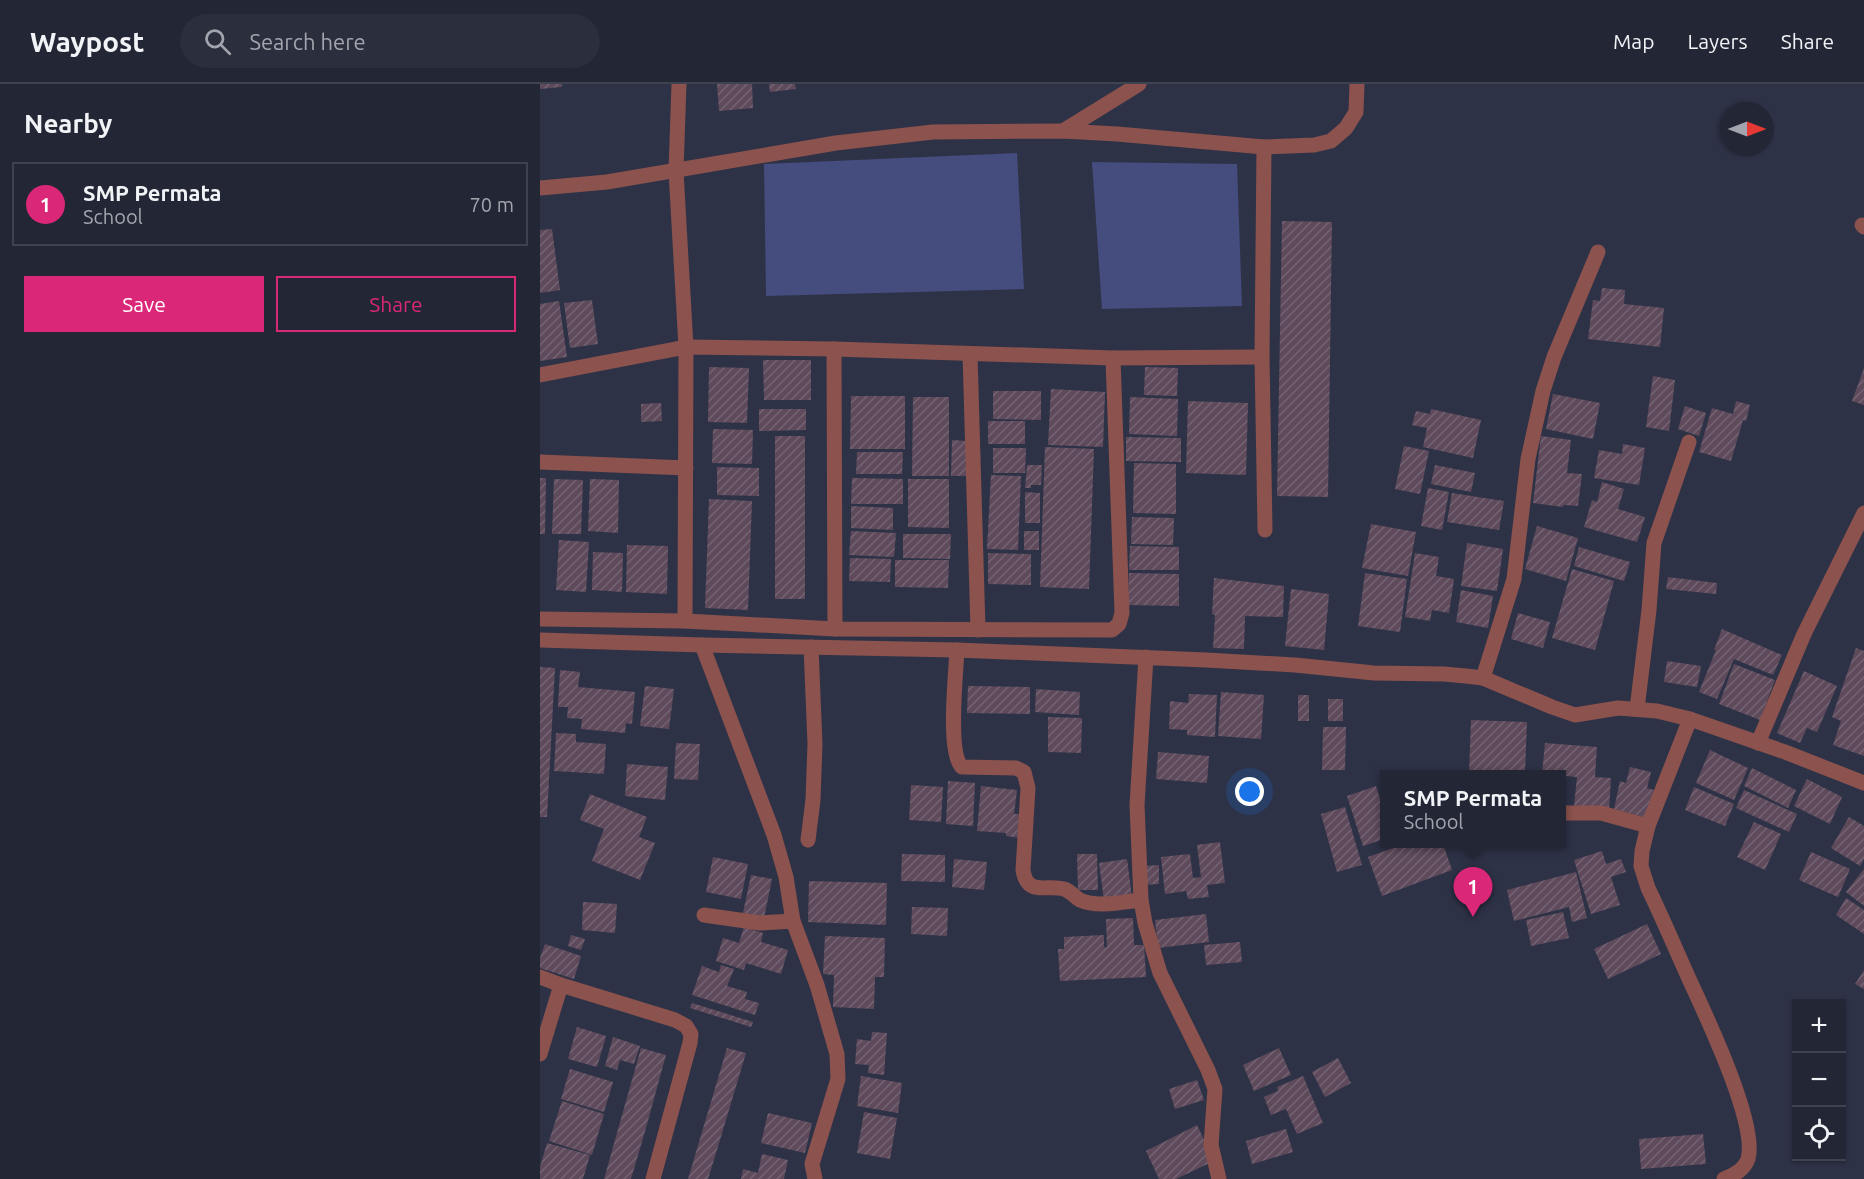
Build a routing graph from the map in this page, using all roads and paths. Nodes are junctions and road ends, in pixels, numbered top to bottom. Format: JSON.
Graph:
{"nodes":[{"id":1,"x":679,"y":84,"type":"edge"},
{"id":2,"x":1138,"y":84,"type":"edge"},
{"id":3,"x":1357,"y":84,"type":"edge"},
{"id":4,"x":1063,"y":131,"type":"junction"},
{"id":5,"x":1264,"y":147,"type":"junction"},
{"id":6,"x":676,"y":171,"type":"junction"},
{"id":7,"x":540,"y":188,"type":"edge"},
{"id":8,"x":1598,"y":252,"type":"dead end"},
{"id":9,"x":686,"y":347,"type":"junction"},
{"id":10,"x":834,"y":349,"type":"junction"},
{"id":11,"x":970,"y":354,"type":"junction"},
{"id":12,"x":1262,"y":357,"type":"junction"},
{"id":13,"x":1113,"y":358,"type":"junction"},
{"id":14,"x":540,"y":375,"type":"edge"},
{"id":15,"x":1689,"y":442,"type":"dead end"},
{"id":16,"x":540,"y":462,"type":"edge"},
{"id":17,"x":686,"y":468,"type":"junction"},
{"id":18,"x":1864,"y":513,"type":"edge"},
{"id":19,"x":1265,"y":530,"type":"dead end"},
{"id":20,"x":540,"y":619,"type":"edge"},
{"id":21,"x":685,"y":621,"type":"junction"},
{"id":22,"x":835,"y":629,"type":"junction"},
{"id":23,"x":978,"y":630,"type":"junction"},
{"id":24,"x":540,"y":640,"type":"edge"},
{"id":25,"x":702,"y":645,"type":"junction"},
{"id":26,"x":811,"y":647,"type":"junction"},
{"id":27,"x":957,"y":650,"type":"junction"},
{"id":28,"x":1146,"y":657,"type":"junction"},
{"id":29,"x":1483,"y":678,"type":"junction"},
{"id":30,"x":1637,"y":709,"type":"junction"},
{"id":31,"x":1690,"y":719,"type":"junction"},
{"id":32,"x":1758,"y":743,"type":"junction"},
{"id":33,"x":1864,"y":783,"type":"edge"},
{"id":34,"x":1566,"y":813,"type":"edge"},
{"id":35,"x":1648,"y":826,"type":"junction"},
{"id":36,"x":808,"y":840,"type":"dead end"},
{"id":37,"x":1141,"y":900,"type":"junction"},
{"id":38,"x":704,"y":915,"type":"dead end"},
{"id":39,"x":793,"y":921,"type":"junction"},
{"id":40,"x":540,"y":977,"type":"edge"},
{"id":41,"x":561,"y":985,"type":"junction"},
{"id":42,"x":686,"y":1026,"type":"junction"},
{"id":43,"x":702,"y":1029,"type":"dead end"},
{"id":44,"x":540,"y":1054,"type":"edge"},
{"id":45,"x":653,"y":1179,"type":"edge"},
{"id":46,"x":815,"y":1179,"type":"edge"},
{"id":47,"x":1219,"y":1179,"type":"edge"},
{"id":48,"x":1724,"y":1179,"type":"edge"}],
"edges":[{"from":1,"to":6,"type":"street"},
{"from":2,"to":4,"type":"street"},
{"from":3,"to":5,"type":"street"},
{"from":4,"to":5,"type":"street"},
{"from":4,"to":6,"type":"street"},
{"from":5,"to":12,"type":"street"},
{"from":6,"to":7,"type":"street"},
{"from":6,"to":9,"type":"street"},
{"from":8,"to":29,"type":"street"},
{"from":9,"to":10,"type":"street"},
{"from":9,"to":14,"type":"street"},
{"from":9,"to":17,"type":"street"},
{"from":10,"to":11,"type":"street"},
{"from":10,"to":22,"type":"street"},
{"from":11,"to":13,"type":"street"},
{"from":11,"to":23,"type":"street"},
{"from":12,"to":13,"type":"street"},
{"from":12,"to":19,"type":"street"},
{"from":13,"to":23,"type":"street"},
{"from":15,"to":30,"type":"street"},
{"from":16,"to":17,"type":"street"},
{"from":17,"to":21,"type":"street"},
{"from":18,"to":32,"type":"street"},
{"from":20,"to":21,"type":"street"},
{"from":21,"to":22,"type":"street"},
{"from":22,"to":23,"type":"street"},
{"from":24,"to":25,"type":"street"},
{"from":25,"to":26,"type":"street"},
{"from":25,"to":39,"type":"street"},
{"from":26,"to":27,"type":"street"},
{"from":26,"to":36,"type":"street"},
{"from":27,"to":28,"type":"street"},
{"from":27,"to":37,"type":"street"},
{"from":28,"to":29,"type":"street"},
{"from":28,"to":37,"type":"street"},
{"from":29,"to":30,"type":"street"},
{"from":30,"to":31,"type":"street"},
{"from":31,"to":32,"type":"street"},
{"from":31,"to":35,"type":"street"},
{"from":32,"to":33,"type":"street"},
{"from":34,"to":35,"type":"street"},
{"from":35,"to":48,"type":"street"},
{"from":37,"to":47,"type":"street"},
{"from":38,"to":39,"type":"street"},
{"from":39,"to":46,"type":"street"},
{"from":40,"to":41,"type":"street"},
{"from":41,"to":42,"type":"street"},
{"from":41,"to":44,"type":"street"},
{"from":42,"to":43,"type":"street"},
{"from":42,"to":45,"type":"street"}]}
